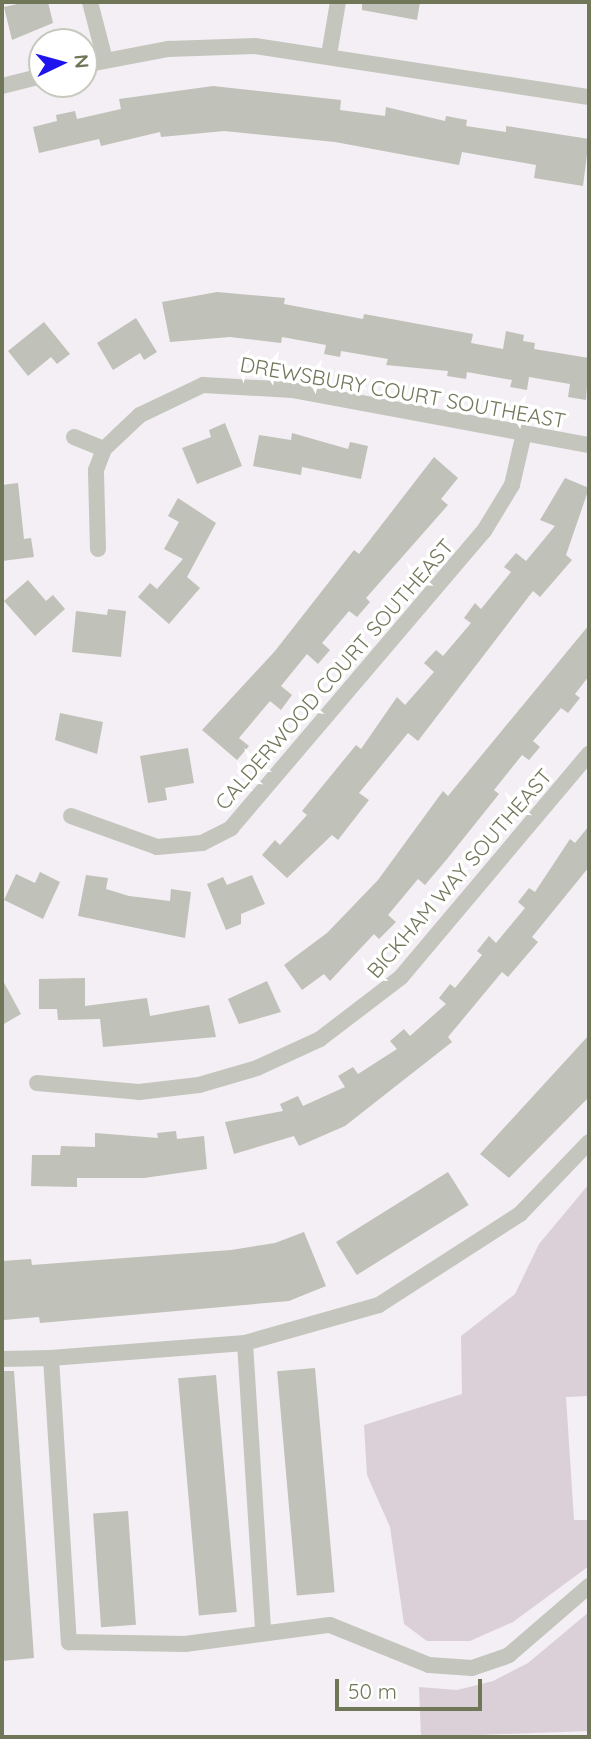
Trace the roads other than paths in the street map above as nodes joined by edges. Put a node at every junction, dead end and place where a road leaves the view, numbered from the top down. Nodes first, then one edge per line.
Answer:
1 (90, 2) edge
2 (338, 2) edge
3 (328, 55) junction
4 (105, 60) junction
5 (98, 62) edge
6 (28, 80) edge
7 (2, 86) edge
8 (589, 97) edge
9 (523, 433) junction
10 (74, 437) dead end
11 (589, 445) edge
12 (104, 449) junction
13 (98, 549) dead end
14 (589, 754) edge
15 (71, 816) dead end
16 (37, 1083) dead end
17 (589, 1142) edge
18 (245, 1343) junction
19 (51, 1358) junction
20 (2, 1359) edge
21 (589, 1586) edge
22 (263, 1631) junction

1 - 4 street
2 - 3 street
3 - 4 street
3 - 8 street
4 - 5 street
6 - 7 street
9 - 11 street, DREWSBURY COURT SOUTHEAST
9 - 12 street, DREWSBURY COURT SOUTHEAST
9 - 15 street, CALDERWOOD COURT SOUTHEAST
10 - 12 street
12 - 13 street
14 - 16 street, BICKHAM WAY SOUTHEAST
17 - 18 street
18 - 19 street
18 - 22 street
19 - 20 street
19 - 22 street
21 - 22 street

